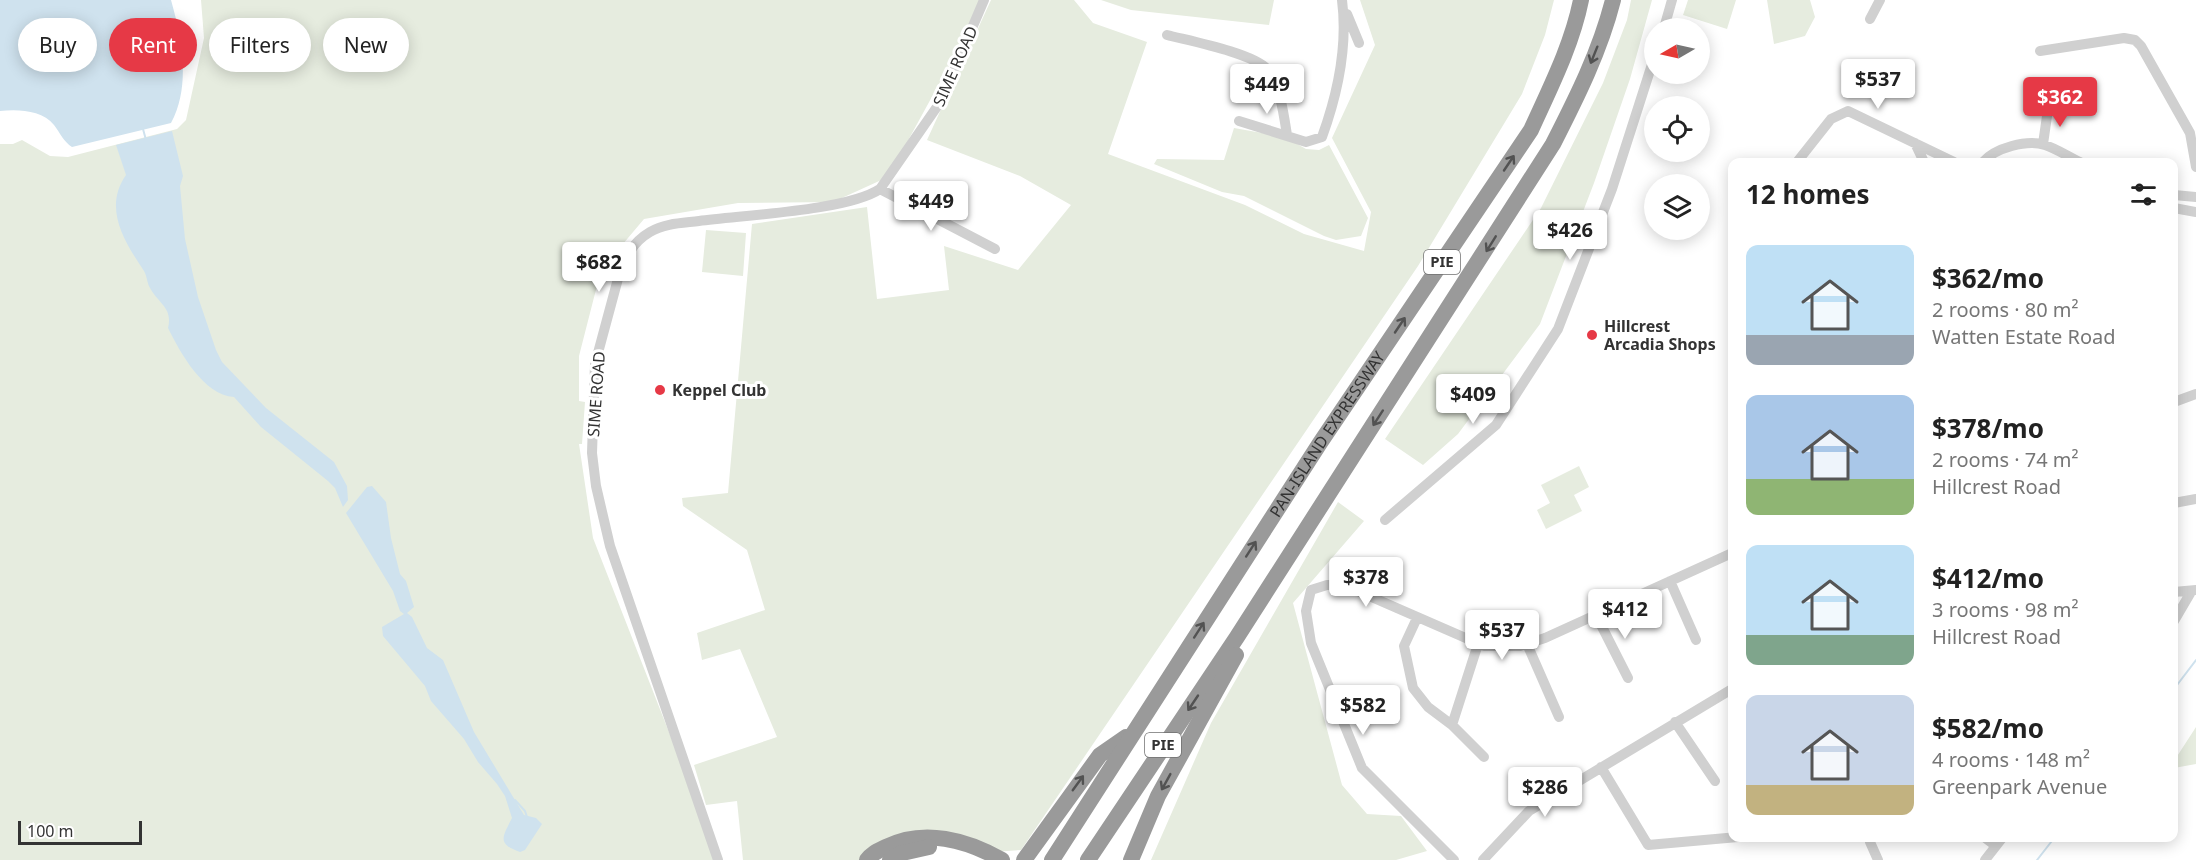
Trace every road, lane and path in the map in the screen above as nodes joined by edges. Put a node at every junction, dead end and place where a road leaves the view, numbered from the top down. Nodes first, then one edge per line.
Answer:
1 (984, 0) edge
2 (1342, 0) edge
3 (1581, 0) edge
4 (1613, 0) edge
5 (1672, 0) edge
6 (1880, 0) edge
7 (1667, 18) edge
8 (1870, 19) dead end
9 (1167, 35) dead end
10 (1359, 43) dead end
11 (2040, 51) dead end
12 (1646, 84) edge
13 (2048, 109) dead end
14 (1239, 121) dead end
15 (1287, 135) junction
16 (1915, 143) junction
17 (2043, 144) junction
18 (1800, 158) edge
19 (1922, 158) edge
20 (1946, 158) edge
21 (1986, 158) edge
22 (2072, 158) edge
23 (2196, 167) edge
24 (880, 189) junction
25 (2178, 195) edge
26 (2196, 197) edge
27 (2178, 209) edge
28 (2196, 212) edge
29 (995, 249) dead end
30 (2196, 394) edge
31 (2178, 401) edge
32 (2196, 499) edge
33 (2178, 502) edge
34 (1385, 520) dead end
35 (1728, 555) edge
36 (1670, 581) junction
37 (2194, 591) edge
38 (2178, 592) edge
39 (1596, 615) junction
40 (2178, 615) edge
41 (1417, 618) junction
42 (1238, 637) junction
43 (1696, 640) dead end
44 (1478, 644) junction
45 (1527, 645) junction
46 (1628, 678) dead end
47 (1728, 691) edge
48 (1559, 717) dead end
49 (1675, 722) junction
50 (1452, 725) junction
51 (1133, 732) junction
52 (1484, 757) dead end
53 (1601, 767) junction
54 (1715, 781) dead end
55 (1728, 838) edge
56 (1869, 842) dead end
57 (1991, 842) edge
58 (1999, 842) edge
59 (1996, 846) junction
60 (1090, 857) edge
61 (718, 860) edge
62 (867, 860) edge
63 (890, 860) edge
64 (987, 860) edge
65 (1002, 860) edge
66 (1024, 860) edge
67 (1052, 860) edge
68 (1131, 860) edge
69 (1454, 860) edge
70 (1483, 860) edge
71 (1878, 860) edge
72 (1985, 860) edge

1 - 24 street, SIME ROAD
2 - 10 street
2 - 15 street
51 -> 3 highway, PAN-ISLAND EXPRESSWAY / PIE
4 -> 42 highway, PAN-ISLAND EXPRESSWAY / PIE
5 - 7 street
6 - 8 street
9 - 15 street
11 - 23 street
12 - 34 street
13 - 17 street
14 - 15 street
16 - 18 street
16 - 19 street
16 - 20 street
17 - 21 street
17 - 22 street
24 - 29 street
24 - 61 street, SIME ROAD
25 - 26 street
27 - 28 street
30 - 31 street
32 - 33 street
35 - 36 street
36 - 39 street
36 - 43 street
37 - 38 street
37 - 40 street
39 - 45 street
39 - 46 street
41 - 44 street
41 - 50 street
41 - 69 street
42 -> 60 highway, PAN-ISLAND EXPRESSWAY / PIE
42 -> 68 highway
44 - 45 street
44 - 50 street
45 - 48 street
47 - 49 street
49 - 53 street
49 - 54 street
50 - 52 street
66 -> 51 highway
51 - 67 highway, PAN-ISLAND EXPRESSWAY / PIE
53 - 55 street
53 - 70 street
56 - 71 street
57 - 59 street
58 - 59 street
59 - 72 street
62 - 65 highway
63 - 64 highway

